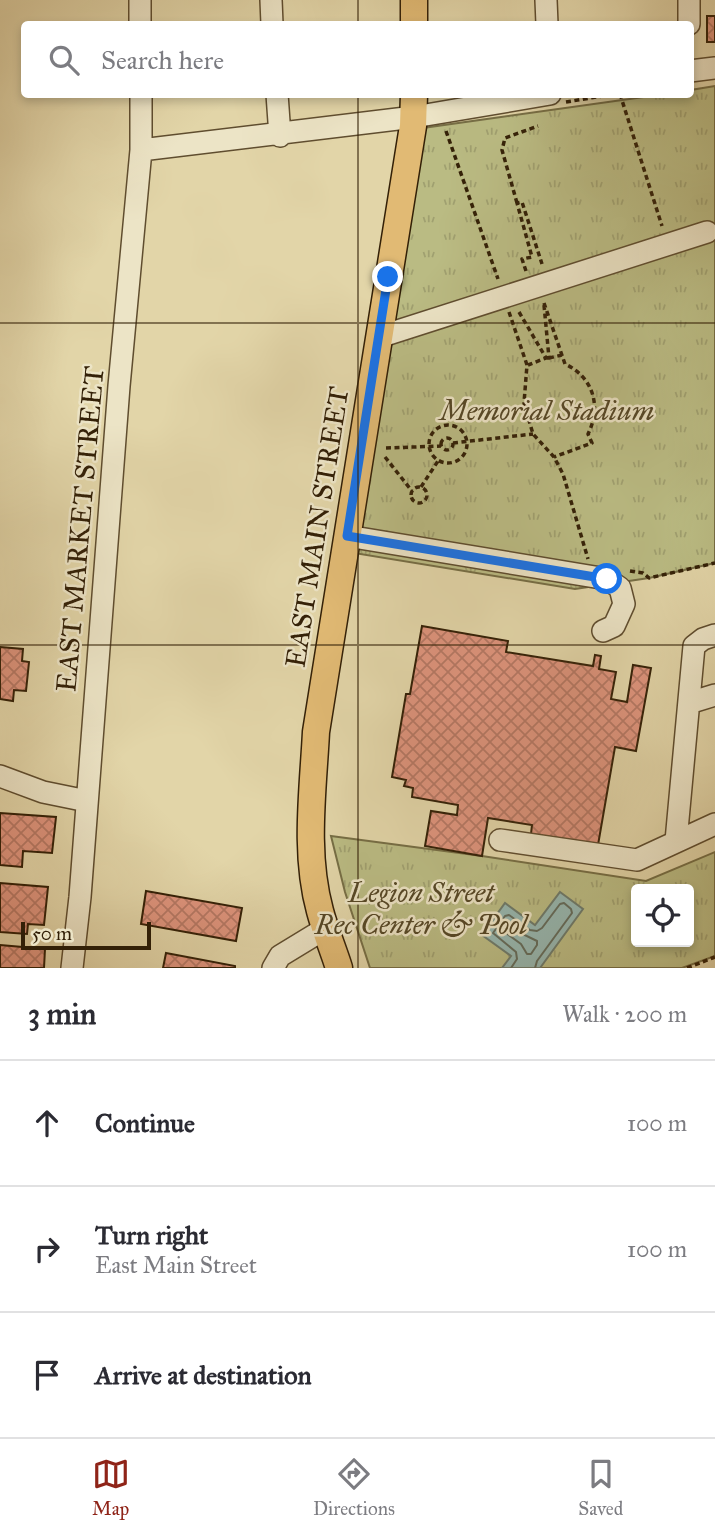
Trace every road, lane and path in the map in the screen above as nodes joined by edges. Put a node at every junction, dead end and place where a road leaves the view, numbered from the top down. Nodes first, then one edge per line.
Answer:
1 (140, 0) edge
2 (271, 0) edge
3 (414, 0) edge
4 (546, 0) edge
5 (689, 0) edge
6 (140, 21) edge
7 (272, 21) edge
8 (414, 21) edge
9 (547, 21) edge
10 (689, 21) edge
11 (715, 68) edge
12 (694, 71) edge
13 (141, 98) edge
14 (277, 98) edge
15 (537, 98) edge
16 (619, 98) edge
17 (414, 106) edge
18 (443, 122) dead end
19 (538, 126) dead end
20 (279, 135) junction
21 (141, 150) junction
22 (517, 203) junction
23 (669, 226) dead end
24 (707, 232) dead end
25 (522, 259) dead end
26 (553, 261) dead end
27 (510, 305) junction
28 (379, 337) junction
29 (562, 355) junction
30 (548, 358) junction
31 (527, 365) junction
32 (443, 426) junction
33 (533, 434) junction
34 (446, 438) junction
35 (466, 441) junction
36 (453, 443) junction
37 (429, 446) junction
38 (440, 446) junction
39 (386, 449) dead end
40 (448, 451) junction
41 (385, 457) dead end
42 (554, 457) junction
43 (438, 461) junction
44 (449, 463) junction
45 (421, 487) junction
46 (412, 491) junction
47 (347, 536) junction
48 (587, 576) junction
49 (603, 631) dead end
50 (715, 635) edge
51 (715, 695) edge
52 (689, 703) junction
53 (0, 776) edge
54 (87, 801) junction
55 (715, 824) edge
56 (500, 841) dead end
57 (676, 841) junction
58 (326, 928) junction
59 (715, 957) edge
60 (339, 967) edge
61 (72, 968) edge
62 (273, 968) edge
63 (687, 968) edge

1 - 6 street
2 - 7 street
3 - 8 main road
4 - 9 street
5 - 10 street
11 - 12 street
13 - 21 street, EAST MARKET STREET
14 - 20 street
15 - 17 street
16 - 23 path
17 - 20 street
17 - 28 main road, EAST MAIN STREET
18 - 27 path
19 - 22 path
20 - 21 street
21 - 54 street, EAST MARKET STREET
22 - 25 path
22 - 26 path
24 - 27 street
27 - 28 street
27 - 30 path
27 - 31 path
28 - 47 main road, EAST MAIN STREET
29 - 30 path
29 - 30 path
29 - 42 path
30 - 31 path
31 - 33 path
32 - 34 path
32 - 35 path
32 - 37 path
33 - 35 path
33 - 42 path
34 - 36 path
34 - 38 path
35 - 36 path
35 - 44 path
36 - 40 path
37 - 38 path
37 - 39 path
37 - 43 path
38 - 40 path
40 - 44 path
41 - 46 path
42 - 48 path
43 - 44 path
43 - 45 path
45 - 46 path
45 - 46 path
47 - 48 street
47 - 58 main road, EAST MAIN STREET
48 - 49 street
50 - 52 street
51 - 52 street
52 - 57 street
53 - 54 street
54 - 61 street, EAST MARKET STREET
55 - 57 street
56 - 57 street
58 - 60 main road, EAST MAIN STREET
58 - 62 street
59 - 63 path

